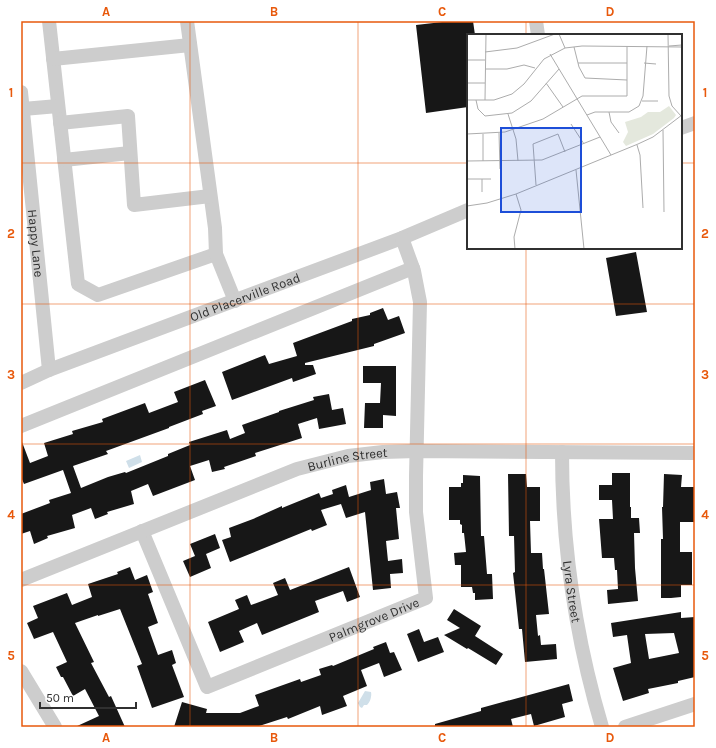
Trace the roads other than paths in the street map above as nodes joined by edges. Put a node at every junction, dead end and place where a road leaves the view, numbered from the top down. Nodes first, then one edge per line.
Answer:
1 (49, 21) edge
2 (187, 21) edge
3 (536, 21) edge
4 (538, 34) edge
5 (190, 45) junction
6 (53, 59) junction
7 (21, 92) edge
8 (58, 106) junction
9 (23, 109) junction
10 (60, 123) junction
11 (695, 123) edge
12 (682, 128) edge
13 (130, 153) junction
14 (64, 160) junction
15 (210, 196) junction
16 (467, 210) edge
17 (402, 238) junction
18 (216, 254) junction
19 (413, 268) junction
20 (235, 301) junction
21 (49, 370) junction
22 (21, 383) edge
23 (21, 426) edge
24 (417, 451) junction
25 (562, 452) junction
26 (695, 453) edge
27 (142, 531) junction
28 (21, 580) edge
29 (21, 671) edge
30 (695, 704) edge
31 (55, 727) edge
32 (602, 727) edge
33 (625, 727) edge

1 - 6 street
2 - 5 street
3 - 4 street
5 - 6 street
5 - 15 street
6 - 8 street
7 - 9 street, Happy Lane
8 - 9 street
8 - 10 street
9 - 21 street, Happy Lane
10 - 13 street
10 - 14 street
11 - 12 street
13 - 14 street
13 - 15 street
14 - 18 street
15 - 18 street
16 - 17 street, Old Placerville Road
17 - 19 street, Palmgrove Drive
17 - 20 street, Old Placerville Road
18 - 20 street
19 - 23 street
19 - 24 street, Palmgrove Drive
20 - 21 street, Old Placerville Road
21 - 22 street, Old Placerville Road
24 - 25 street, Burline Street
24 - 27 street, Burline Street
24 - 27 street, Palmgrove Drive
25 - 26 street, Burline Street
25 - 32 street, Lyra Street
27 - 28 street, Burline Street
29 - 31 street
30 - 33 street

